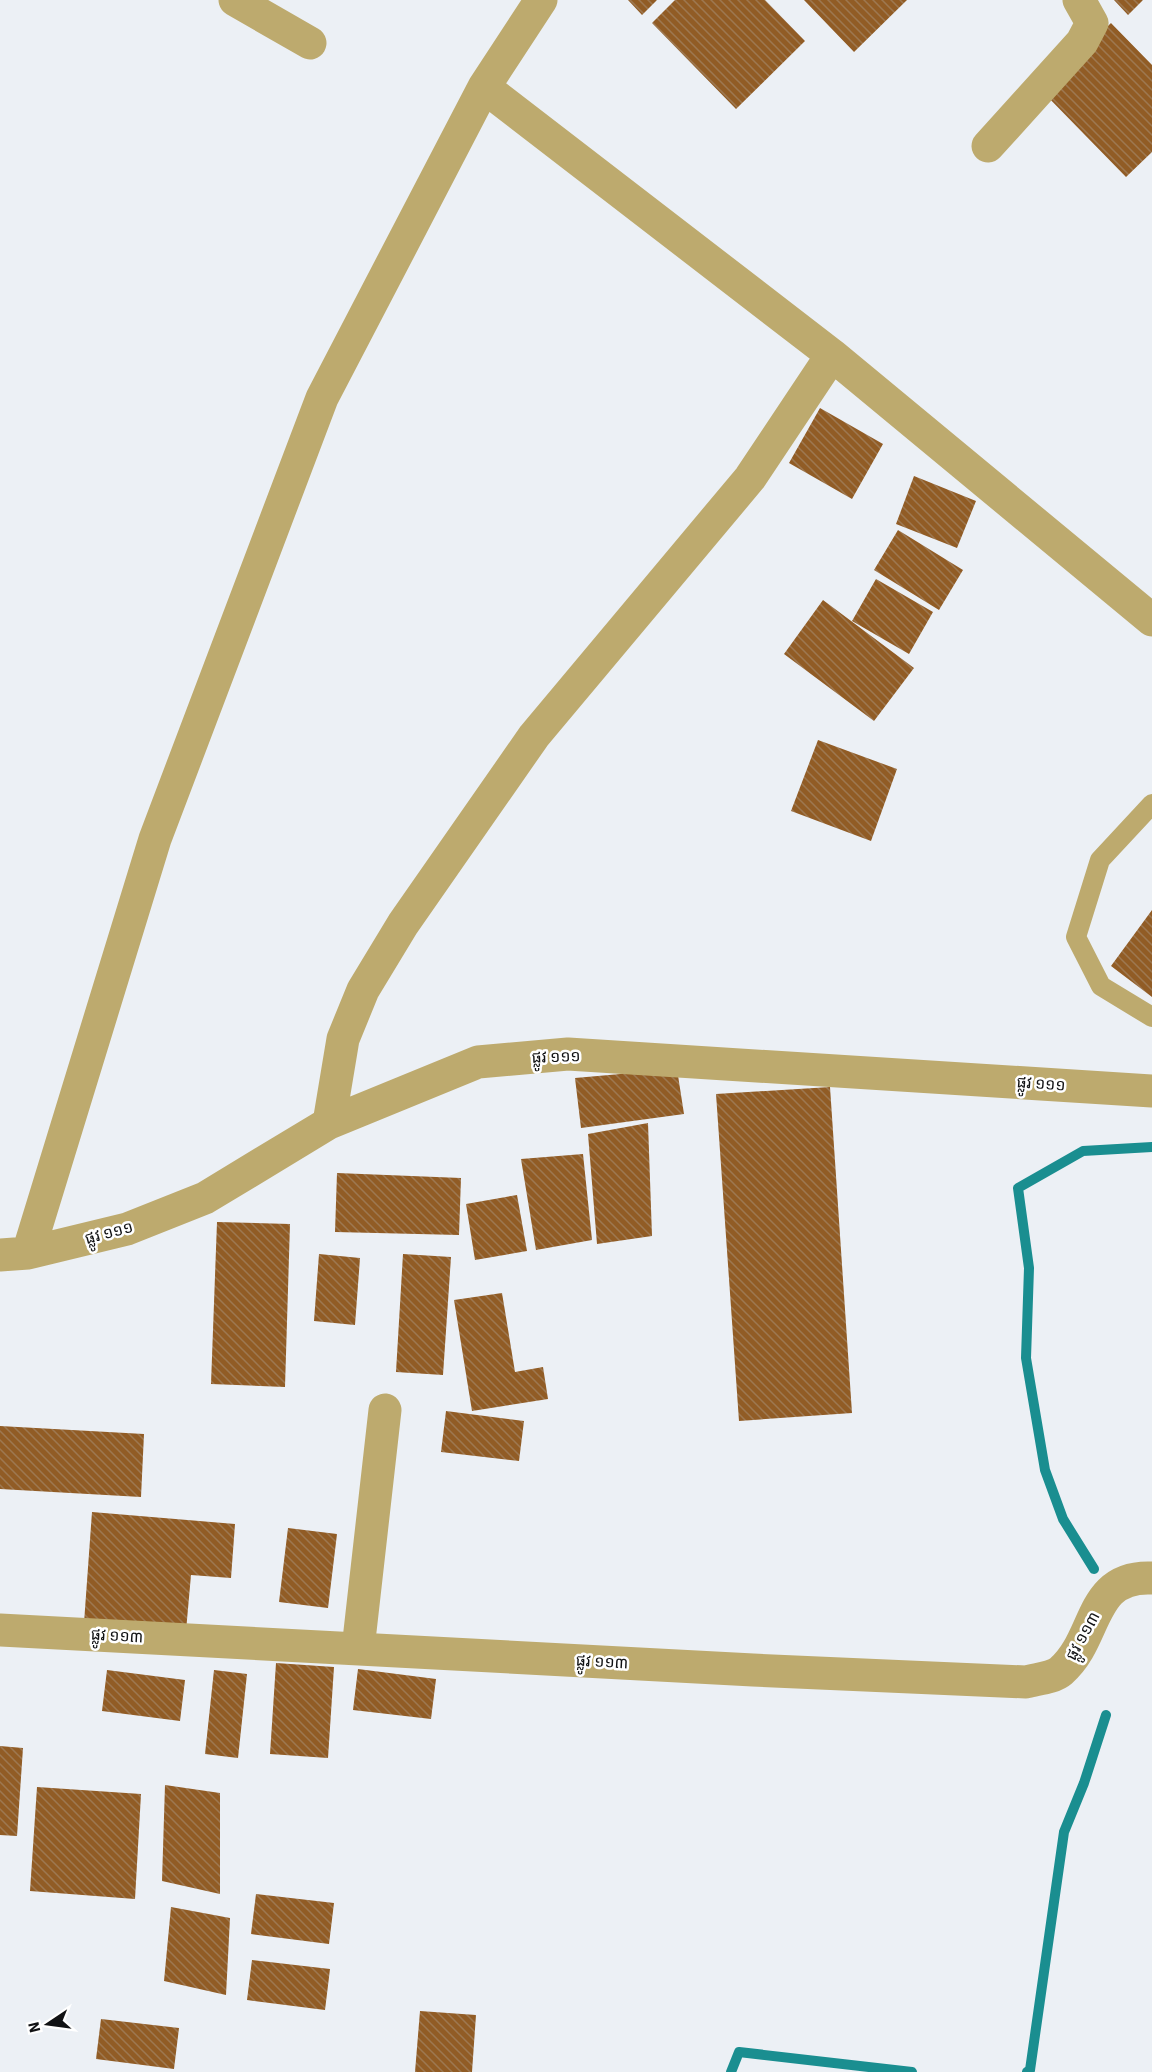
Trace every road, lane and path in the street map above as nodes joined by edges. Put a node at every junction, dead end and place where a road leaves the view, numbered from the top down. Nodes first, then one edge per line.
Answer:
1 (235, 0) edge
2 (541, 0) edge
3 (1078, 0) edge
4 (310, 43) dead end
5 (484, 87) junction
6 (988, 146) dead end
7 (832, 355) junction
8 (1152, 620) edge
9 (1152, 804) edge
10 (1152, 1017) edge
11 (1152, 1091) edge
12 (329, 1123) junction
13 (14, 1254) edge
14 (385, 1410) dead end
15 (1152, 1578) edge
16 (0, 1630) edge
17 (358, 1649) junction

1 - 4 street
2 - 5 street
3 - 6 street
5 - 7 street
5 - 13 street
7 - 8 street
7 - 12 street
9 - 10 lane
11 - 12 street, ផ្លូវ ១១១
12 - 13 street, ផ្លូវ ១១១
14 - 17 street
15 - 17 street, ផ្លូវ ១១៣
16 - 17 street, ផ្លូវ ១១៣

